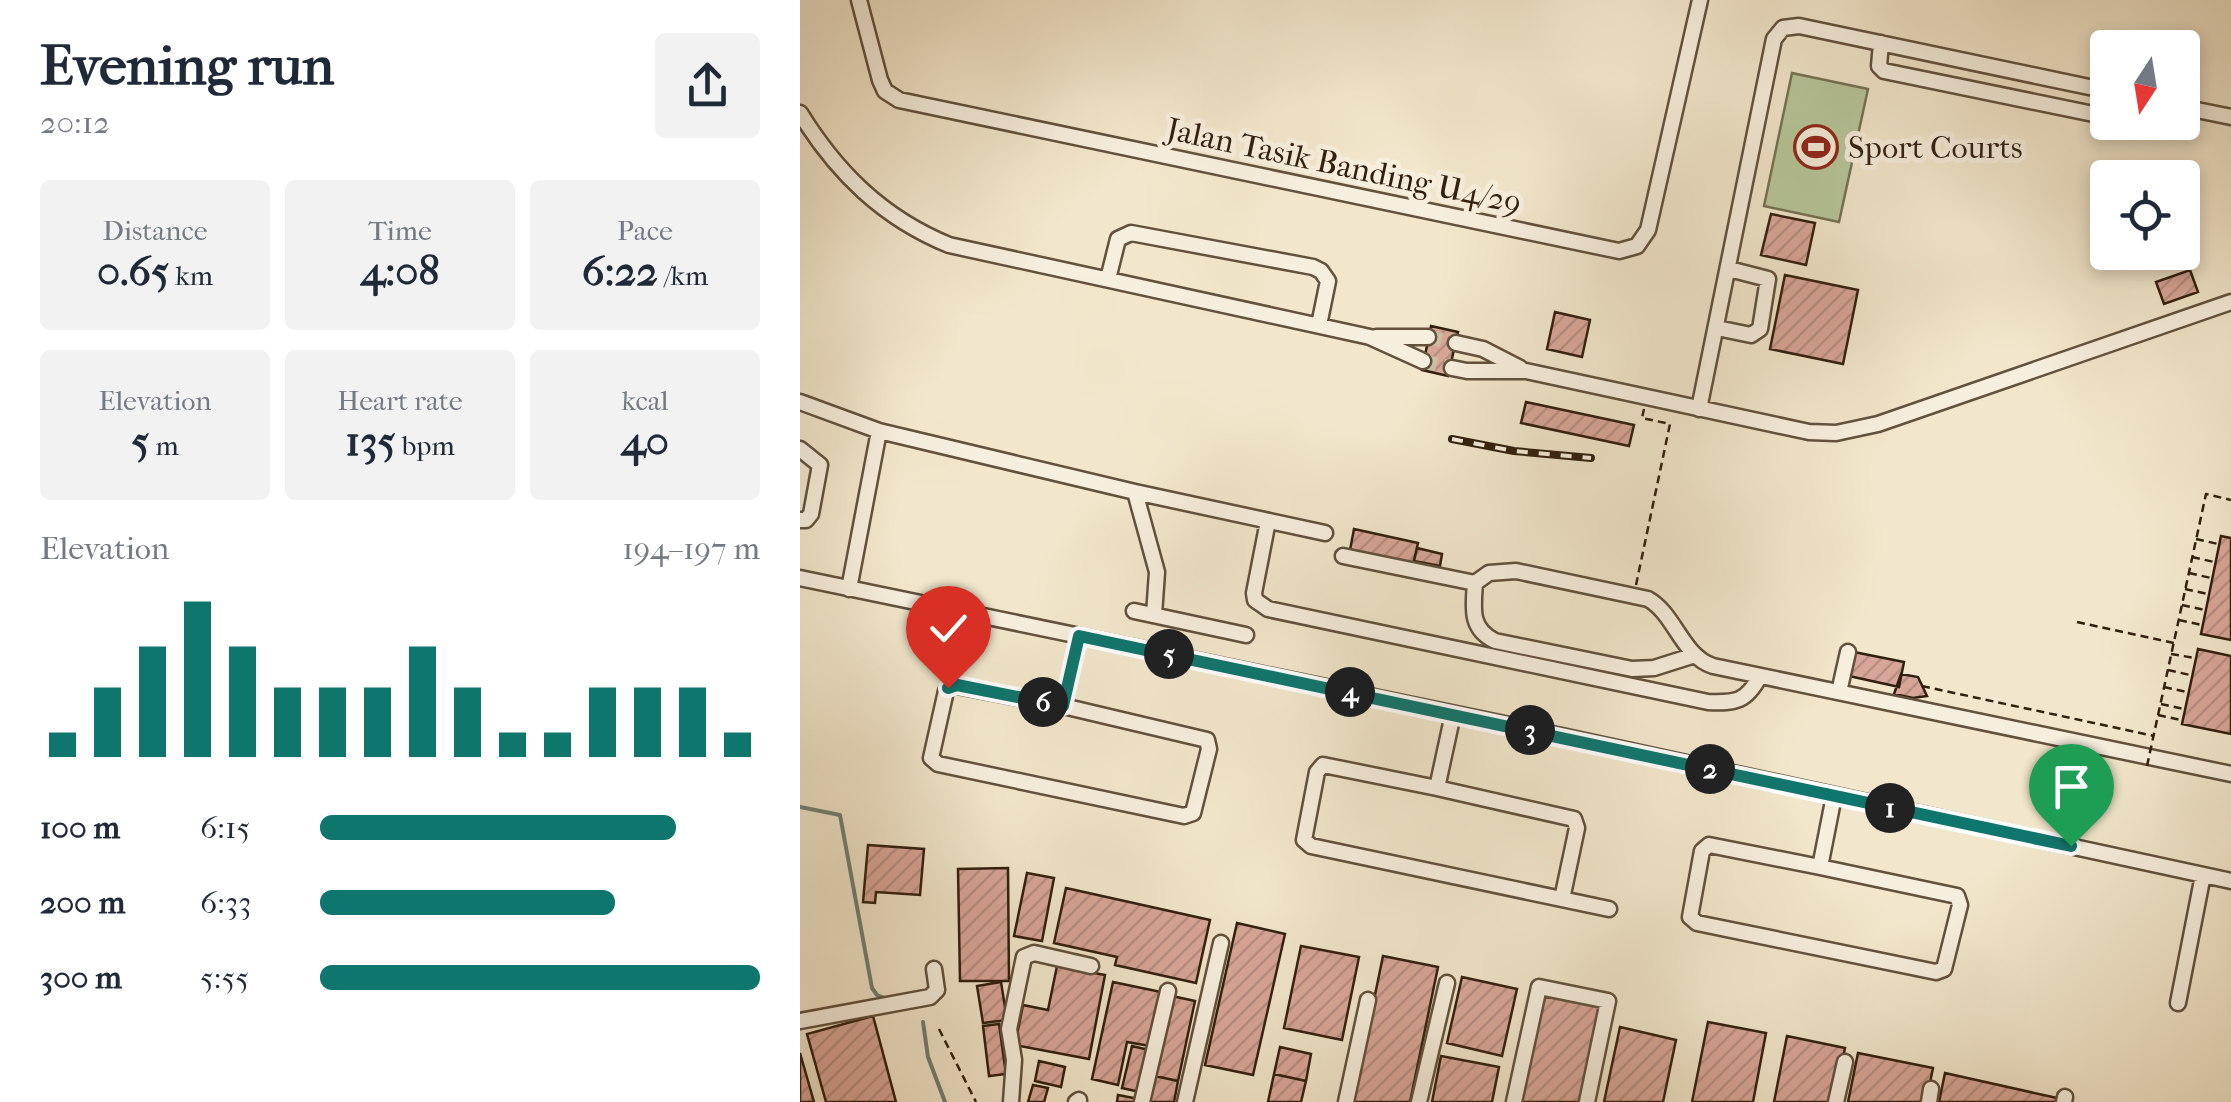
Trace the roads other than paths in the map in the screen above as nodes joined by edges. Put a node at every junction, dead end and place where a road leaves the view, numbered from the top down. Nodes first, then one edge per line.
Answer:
1 (859, 0) edge
2 (1700, 0) edge
3 (1881, 44) junction
4 (2090, 87) edge
5 (2200, 111) edge
6 (800, 113) edge
7 (2090, 113) edge
8 (2231, 117) edge
9 (1729, 269) junction
10 (1108, 279) junction
11 (2231, 302) edge
12 (1320, 325) junction
13 (1717, 328) junction
14 (1370, 337) junction
15 (1428, 337) tunnel mouth
16 (1456, 343) tunnel mouth
17 (1423, 362) tunnel mouth
18 (1452, 368) tunnel mouth
19 (1526, 372) junction
20 (800, 402) edge
21 (1699, 409) junction
22 (879, 431) junction
23 (800, 449) edge
24 (1135, 492) junction
25 (800, 520) edge
26 (1268, 521) junction
27 (1325, 534) dead end
28 (1343, 556) dead end
29 (800, 578) edge
30 (1475, 584) junction
31 (849, 589) junction
32 (1134, 611) dead end
33 (1154, 616) junction
34 (1246, 635) dead end
35 (1079, 636) junction
36 (1848, 652) dead end
37 (1694, 655) junction
38 (1760, 676) junction
39 (1839, 692) junction
40 (1063, 706) junction
41 (1453, 714) junction
42 (2231, 774) edge
43 (1437, 788) junction
44 (1834, 796) junction
45 (1820, 866) junction
46 (2203, 875) junction
47 (2231, 881) edge
48 (1562, 899) junction
49 (1609, 909) dead end
50 (1221, 943) dead end
51 (1090, 966) dead end
52 (934, 968) dead end
53 (1446, 983) dead end
54 (1168, 992) dead end
55 (1368, 1000) dead end
56 (2178, 1003) dead end
57 (800, 1021) edge
58 (1845, 1062) dead end
59 (1011, 1102) edge
60 (1142, 1102) edge
61 (1186, 1102) edge
62 (1346, 1102) edge
63 (1420, 1102) edge
64 (1514, 1102) edge
65 (1587, 1102) edge
66 (1836, 1102) edge

1 - 2 street, Jalan Tasik Banding U4/29
3 - 4 street
3 - 7 street
3 - 9 street
5 - 8 street
6 - 10 street
9 - 13 street
9 - 13 street
10 - 12 street
10 - 12 street
11 - 21 street
12 - 14 street
13 - 21 street
14 - 15 street
14 - 17 street
16 - 19 street
18 - 19 street
19 - 21 street
20 - 22 street
22 - 24 street
22 - 31 street
23 - 25 street
24 - 26 street
24 - 33 street
26 - 27 street
26 - 38 street
28 - 30 street
29 - 31 street
30 - 37 street
30 - 37 street
31 - 35 street
32 - 33 street
33 - 34 street
35 - 40 street
35 - 41 street
36 - 39 street
37 - 38 street
38 - 39 street
39 - 42 street
40 - 40 street
41 - 43 street
41 - 44 street
43 - 48 street
43 - 48 street
44 - 45 street
44 - 46 street
45 - 45 street
46 - 47 street
46 - 56 street
48 - 49 street
50 - 61 street
51 - 59 street
52 - 57 street
53 - 63 street
54 - 60 street
55 - 62 street
58 - 66 street
64 - 65 street

